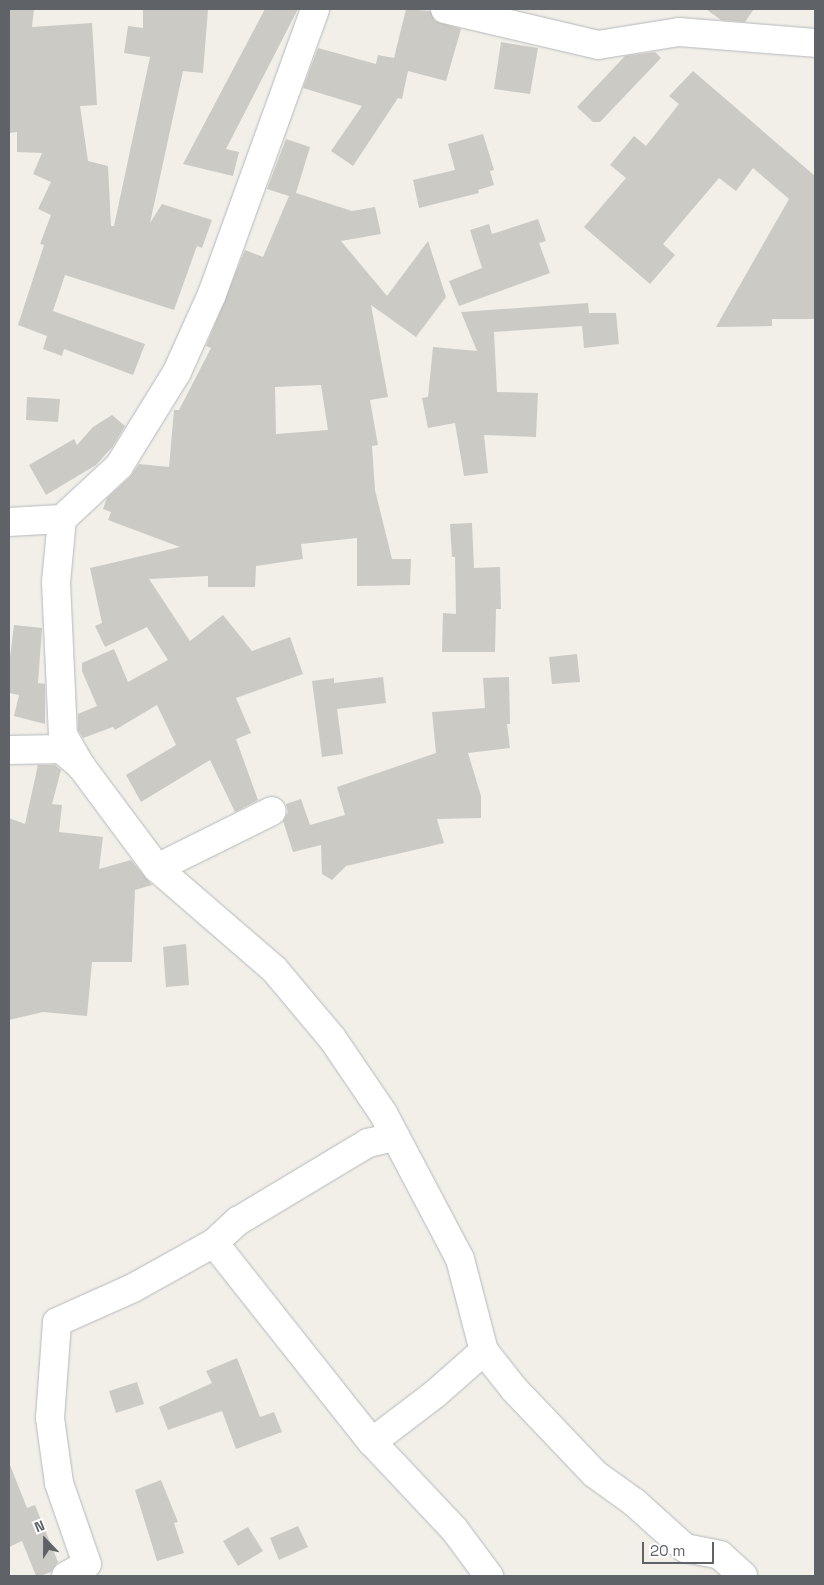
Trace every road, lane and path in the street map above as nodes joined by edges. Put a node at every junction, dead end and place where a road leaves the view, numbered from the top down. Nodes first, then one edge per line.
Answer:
1 (315, 9) edge
2 (445, 9) edge
3 (815, 43) edge
4 (62, 519) junction
5 (9, 522) edge
6 (9, 750) edge
7 (82, 766) junction
8 (272, 811) dead end
9 (157, 868) junction
10 (395, 1137) junction
11 (214, 1242) junction
12 (484, 1351) junction
13 (372, 1442) junction
14 (66, 1576) edge
15 (489, 1576) edge
16 (743, 1576) edge

1 - 4 street
2 - 3 street
4 - 5 street
4 - 7 street
6 - 7 street
7 - 9 street
8 - 9 street
9 - 10 street
10 - 11 street
10 - 12 street
11 - 13 street
11 - 14 street
12 - 13 street
12 - 16 street
13 - 15 street

